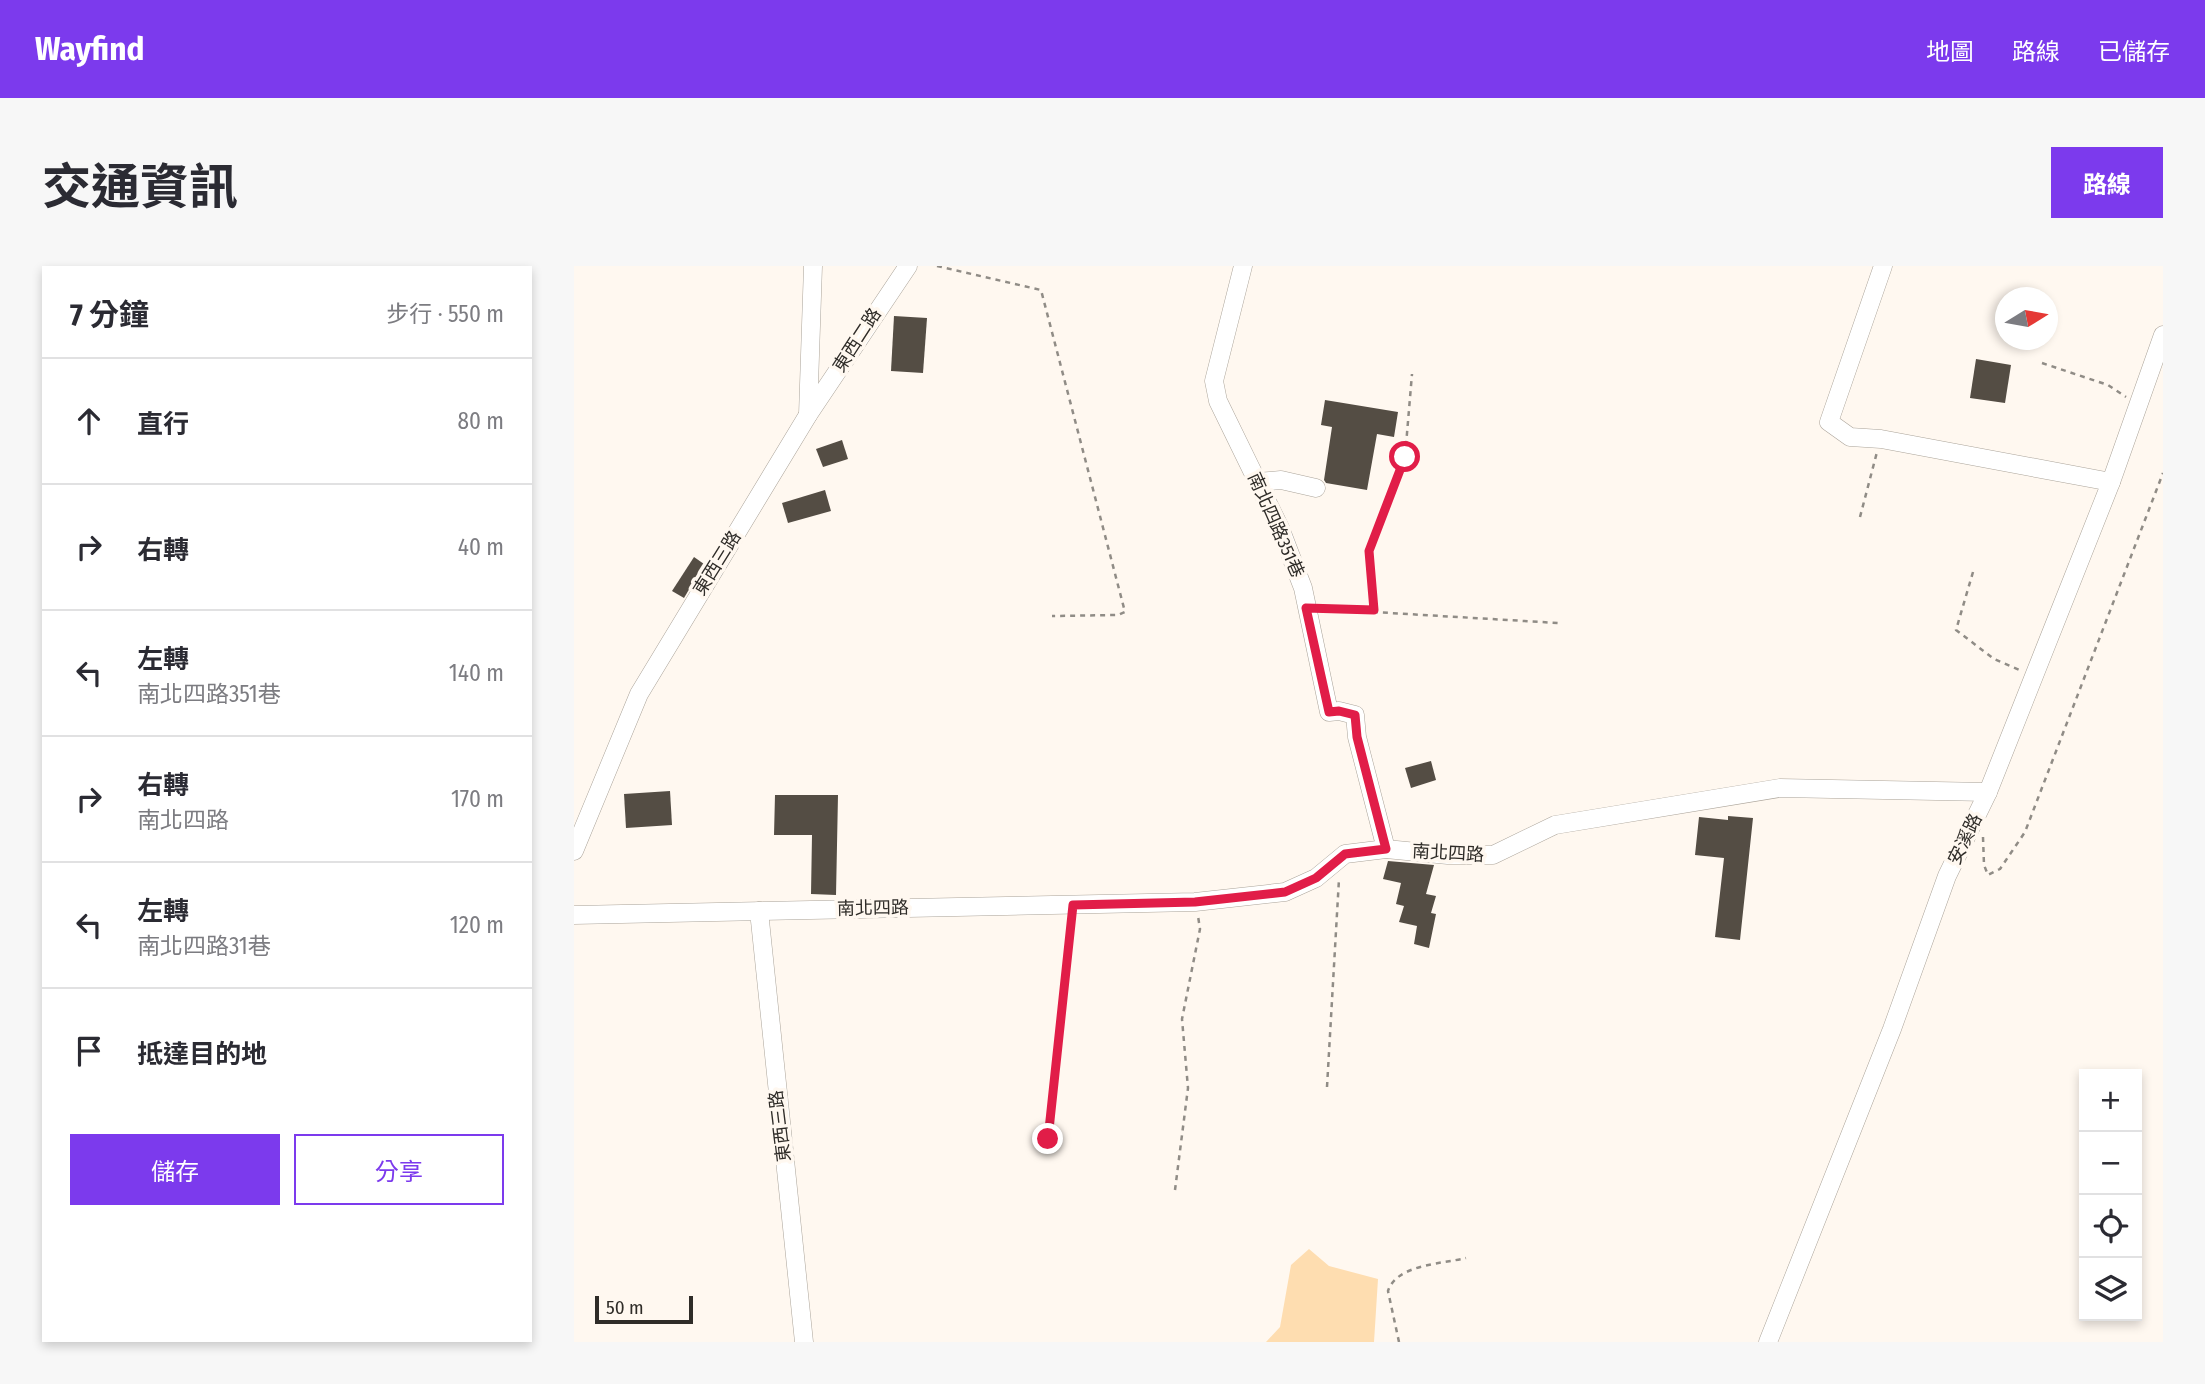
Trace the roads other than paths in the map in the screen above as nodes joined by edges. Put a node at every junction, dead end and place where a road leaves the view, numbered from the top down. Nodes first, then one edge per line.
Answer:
1 (813, 266) edge
2 (908, 266) edge
3 (1243, 266) edge
4 (1882, 266) edge
5 (2163, 335) edge
6 (808, 415) junction
7 (1258, 482) junction
8 (2111, 482) junction
9 (1316, 488) dead end
10 (1988, 792) junction
11 (1386, 849) junction
12 (574, 851) edge
13 (759, 911) junction
14 (574, 915) edge
15 (804, 1342) edge
16 (1768, 1342) edge

1 - 6 street, 東西三路
2 - 6 street, 東西二路
3 - 7 street, 南北四路351巷
4 - 8 street
5 - 8 street, 安溪路
6 - 12 street, 東西三路
7 - 9 street
7 - 11 street, 南北四路351巷
8 - 10 street, 安溪路
10 - 11 street, 南北四路
10 - 16 street, 安溪路
11 - 13 street, 南北四路
13 - 14 street, 南北四路
13 - 15 street, 東西三路

